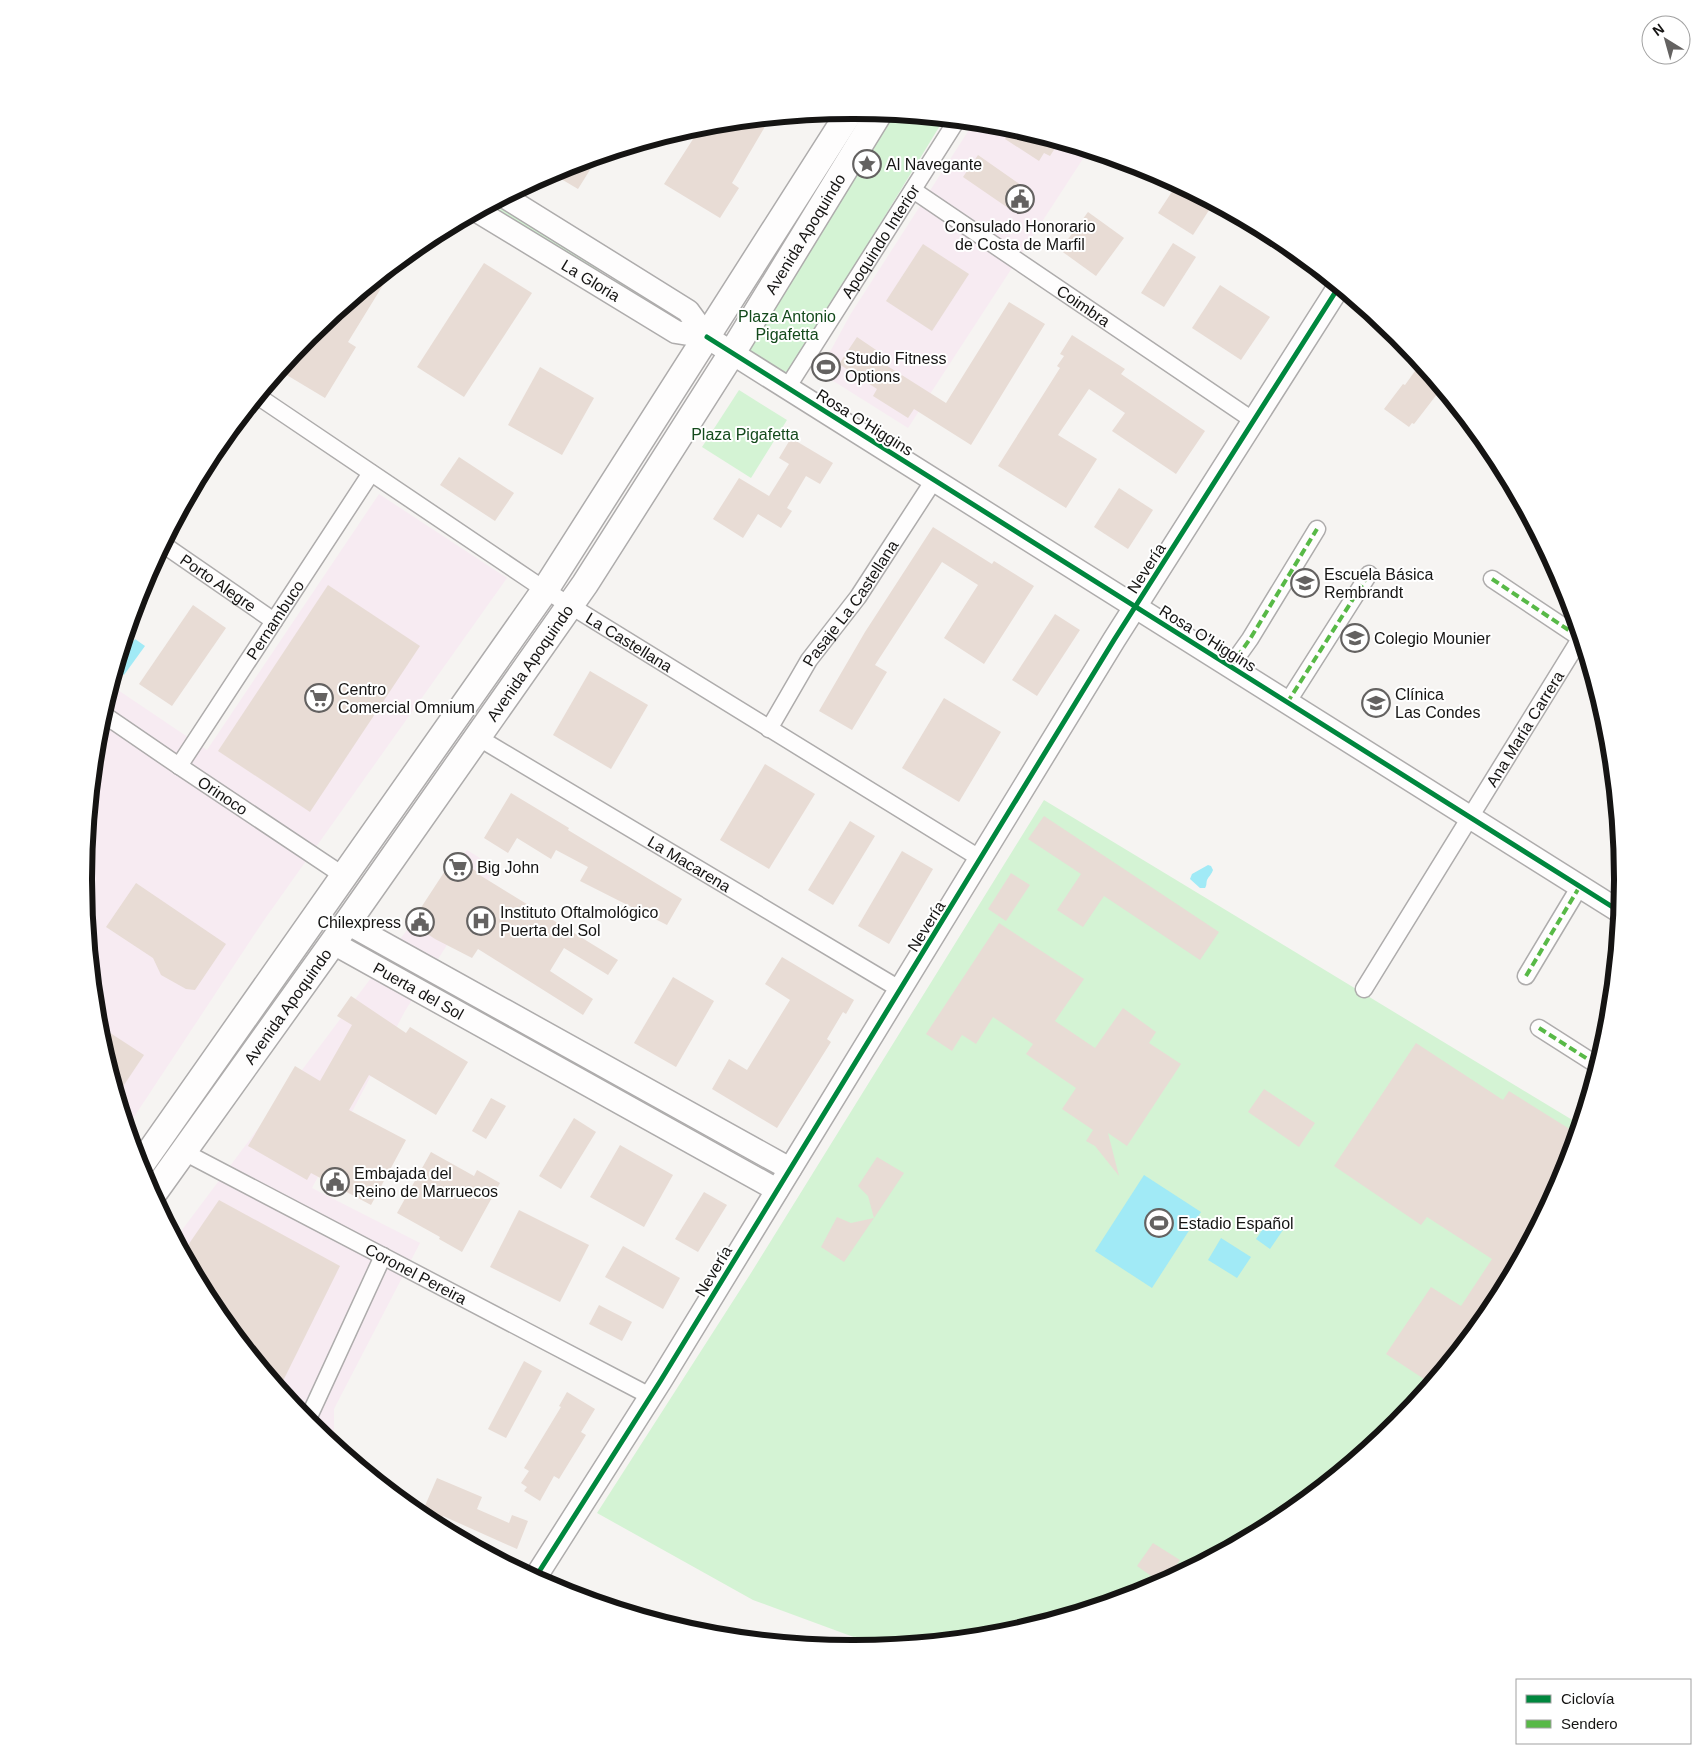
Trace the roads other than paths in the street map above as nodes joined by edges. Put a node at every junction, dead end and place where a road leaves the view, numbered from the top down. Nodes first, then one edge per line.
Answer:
1 (845, 119) edge
2 (875, 120) edge
3 (953, 126) edge
4 (913, 190) junction
5 (511, 201) edge
6 (484, 215) edge
7 (613, 265) junction
8 (600, 284) junction
9 (1335, 292) edge
10 (707, 337) junction
11 (732, 353) junction
12 (787, 388) junction
13 (263, 400) edge
14 (1254, 421) junction
15 (371, 473) junction
16 (934, 480) junction
17 (1317, 529) dead end
18 (168, 549) edge
19 (1369, 574) dead end
20 (1492, 579) dead end
21 (545, 590) junction
22 (570, 606) junction
23 (1135, 607) junction
24 (274, 621) junction
25 (1572, 633) edge
26 (1576, 645) edge
27 (1230, 667) junction
28 (1287, 703) junction
29 (110, 719) edge
30 (769, 728) junction
31 (479, 738) junction
32 (179, 766) junction
33 (1470, 817) junction
34 (981, 859) junction
35 (344, 876) junction
36 (1580, 886) junction
37 (1613, 907) edge
38 (340, 933) junction
39 (1526, 976) dead end
40 (1364, 989) dead end
41 (901, 990) junction
42 (516, 1017) junction
43 (1539, 1028) dead end
44 (504, 1038) junction
45 (1591, 1061) edge
46 (646, 1090) junction
47 (633, 1110) junction
48 (184, 1152) junction
49 (145, 1158) edge
50 (790, 1170) junction
51 (158, 1188) edge
52 (777, 1190) junction
53 (383, 1256) junction
54 (650, 1396) junction
55 (311, 1412) edge
56 (539, 1572) edge

1 - 10 main road, Avenida Apoquindo
2 - 11 main road, Avenida Apoquindo
3 - 4 street, Apoquindo Interior
4 - 12 street, Apoquindo Interior
4 - 14 street, Coimbra
5 - 7 street, La Gloria
6 - 8 street, La Gloria
7 - 8 street
7 - 10 street, La Gloria
8 - 10 street, La Gloria
9 - 14 street, Nevería
10 - 11 street, La Gloria
10 - 21 main road, Avenida Apoquindo
11 - 12 street, Rosa O'Higgins
11 - 22 main road, Avenida Apoquindo
12 - 16 street, Rosa O'Higgins
13 - 15 street, La Castellana
14 - 23 street, Nevería
15 - 21 street, La Castellana
15 - 24 street, Pernambuco
16 - 23 street, Rosa O'Higgins
16 - 30 street, Pasaje La Castellana
17 - 27 street, Rosa O'Higgins
18 - 24 street, Porto Alegre
19 - 28 street
20 - 25 street, Ana María Carrera
21 - 22 street, La Castellana
21 - 35 main road, Avenida Apoquindo
22 - 30 street, La Castellana
22 - 31 main road, Avenida Apoquindo
23 - 27 street, Rosa O'Higgins
23 - 34 street, Nevería
24 - 32 street, Pernambuco
26 - 33 street, Ana María Carrera
27 - 28 street, Rosa O'Higgins
28 - 33 street, Rosa O'Higgins
29 - 32 street, Orinoco
30 - 34 street, La Castellana
31 - 38 main road, Avenida Apoquindo
31 - 41 street, La Macarena
32 - 35 street, Orinoco
33 - 36 street, Rosa O'Higgins
33 - 40 street, Ana María Carrera
34 - 41 street, Nevería
35 - 49 main road, Avenida Apoquindo
36 - 37 street, Rosa O'Higgins
36 - 39 street
38 - 42 street, Puerta del Sol
38 - 44 street, Puerta del Sol
38 - 48 main road, Avenida Apoquindo
41 - 50 street, Nevería
42 - 44 street
42 - 46 street, Puerta del Sol
43 - 45 street
44 - 47 street, Puerta del Sol
46 - 47 street
46 - 50 street, Puerta del Sol
47 - 52 street, Puerta del Sol
48 - 51 main road, Avenida Apoquindo
48 - 53 street, Coronel Pereira
50 - 52 street, Nevería
52 - 54 street, Nevería
53 - 54 street, Coronel Pereira
53 - 55 street
54 - 56 street, Nevería

